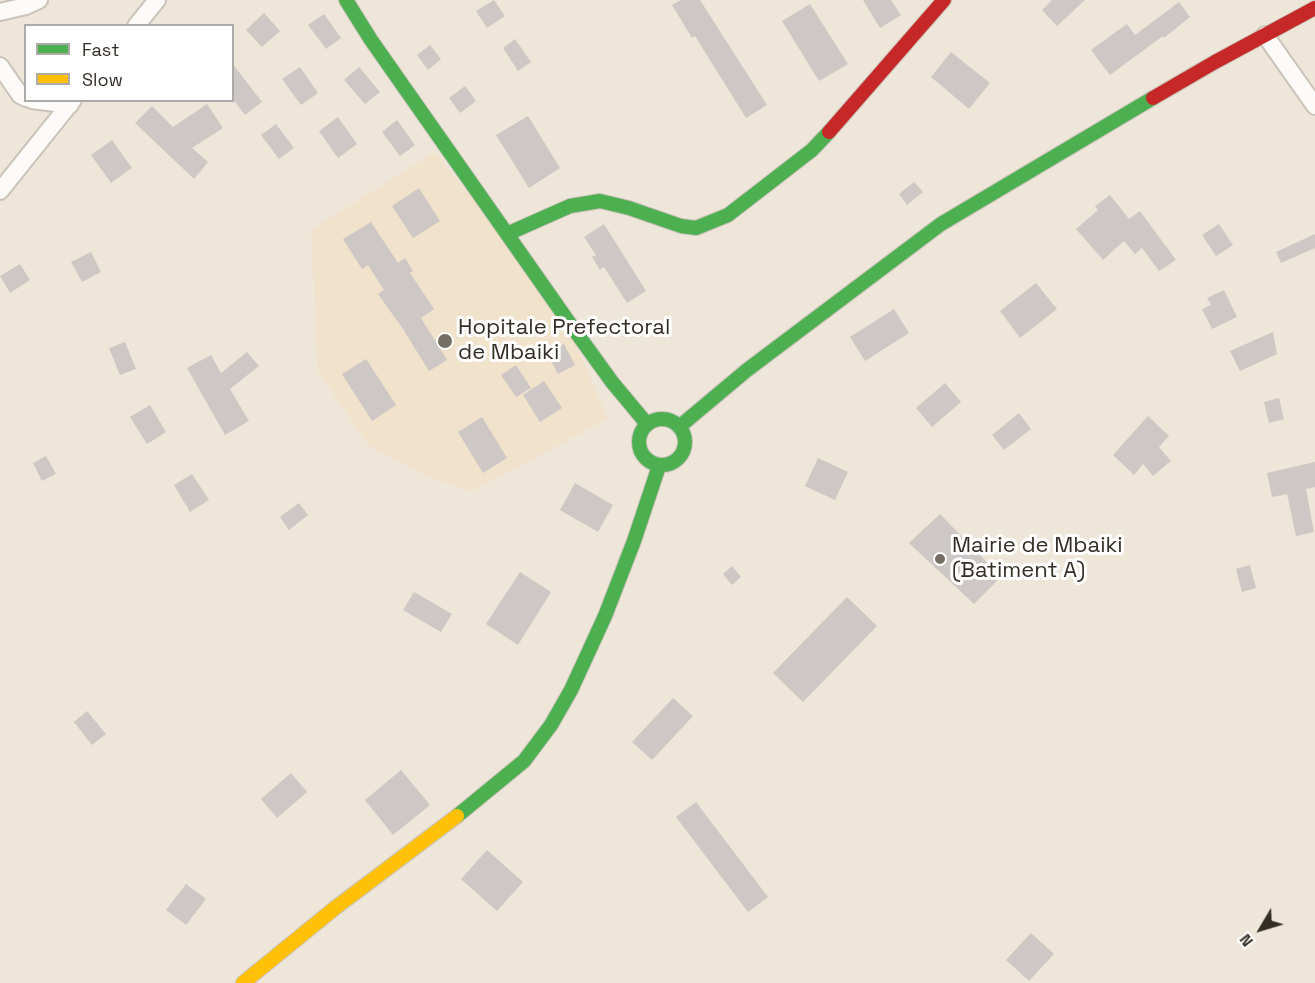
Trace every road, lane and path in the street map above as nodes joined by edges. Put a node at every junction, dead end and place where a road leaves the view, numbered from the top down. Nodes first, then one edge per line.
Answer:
1 (39, 0) edge
2 (157, 0) edge
3 (346, 0) edge
4 (944, 0) edge
5 (1315, 8) edge
6 (0, 12) edge
7 (138, 24) edge
8 (1265, 35) junction
9 (0, 66) edge
10 (24, 97) edge
11 (71, 103) edge
12 (1315, 106) edge
13 (0, 191) edge
14 (507, 234) junction
15 (647, 424) junction
16 (679, 427) junction
17 (659, 466) junction
18 (243, 983) edge

1 - 6 street
2 - 7 street
3 - 14 main road
4 - 14 main road
5 - 8 main road
8 - 12 street
8 - 16 main road
9 - 10 street
11 - 13 street
14 - 15 main road
15 - 16 main road
15 - 17 main road
16 - 17 main road
17 - 18 main road

